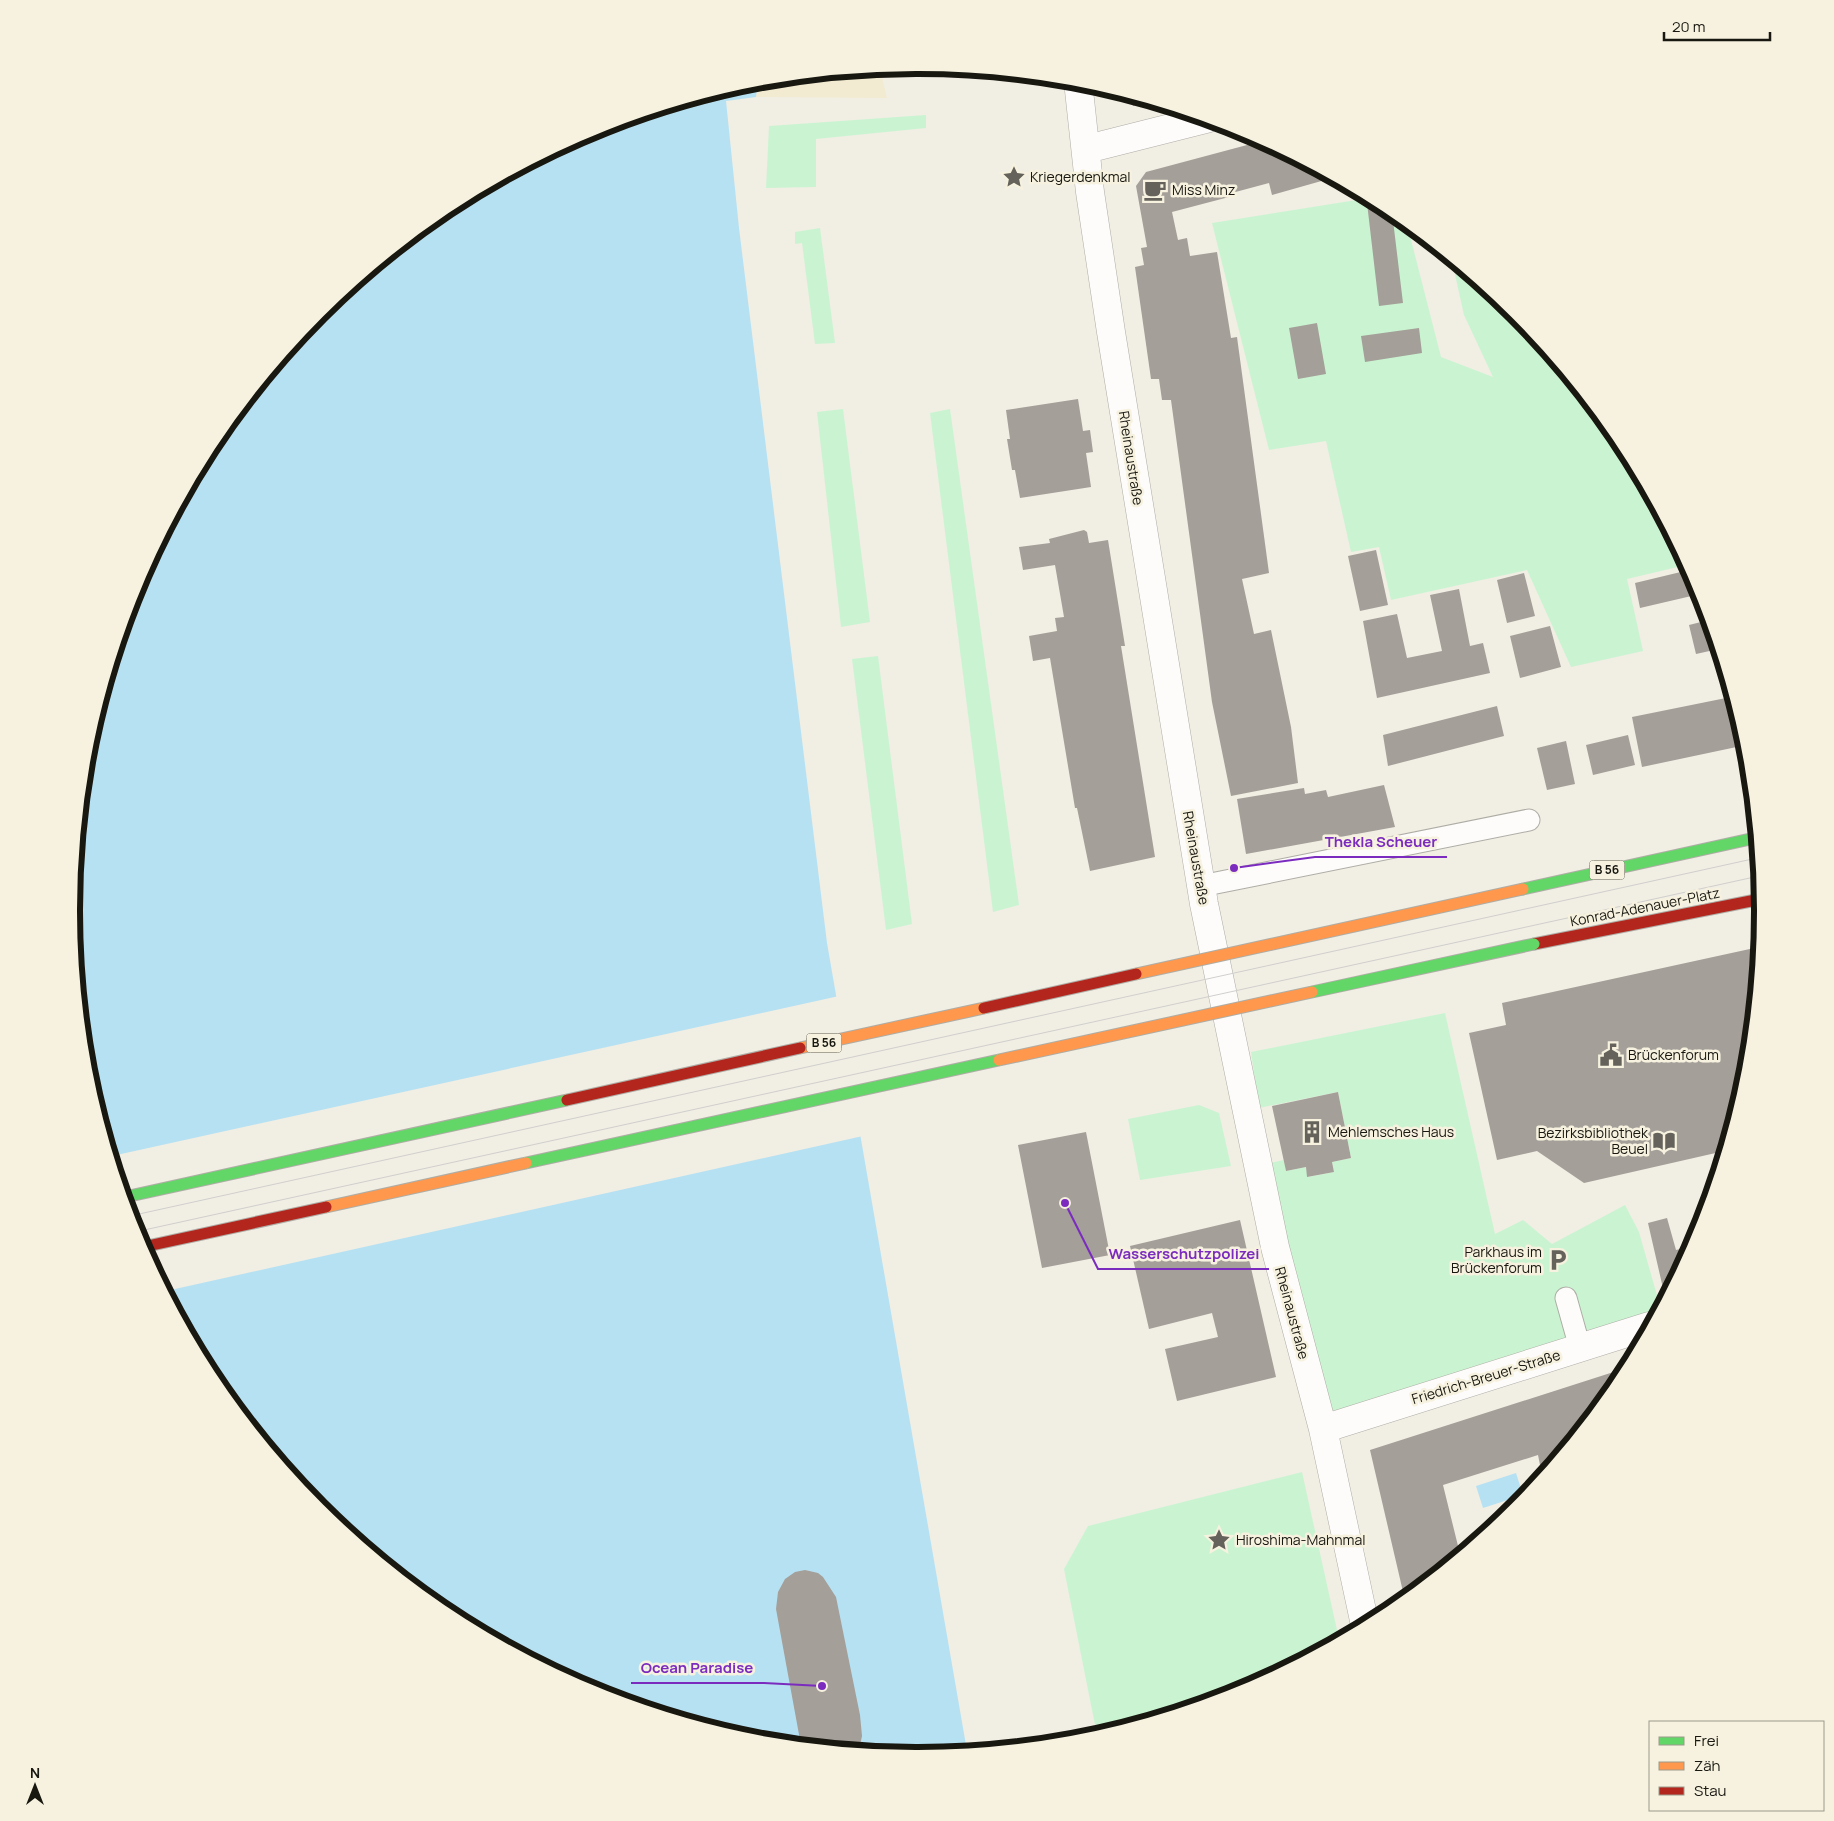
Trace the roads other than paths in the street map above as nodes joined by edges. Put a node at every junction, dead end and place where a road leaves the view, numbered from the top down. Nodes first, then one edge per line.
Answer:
1 (1079, 90) edge
2 (1196, 122) edge
3 (1087, 150) junction
4 (1529, 820) dead end
5 (1750, 839) edge
6 (1201, 886) junction
7 (1754, 900) edge
8 (131, 1196) edge
9 (151, 1245) edge
10 (1566, 1298) dead end
11 (1642, 1328) edge
12 (1580, 1348) junction
13 (1323, 1429) junction
14 (1363, 1617) edge

1 - 3 street, Rheinaustraße
2 - 3 street
3 - 6 street, Rheinaustraße
4 - 6 lane
5 - 8 main road, B 56, bridge
6 - 13 street, Rheinaustraße
7 - 9 main road, Konrad-Adenauer-Platz, bridge
10 - 12 lane
11 - 12 street, Friedrich-Breuer-Straße
12 - 13 street, Friedrich-Breuer-Straße
13 - 14 street, Rheinaustraße

